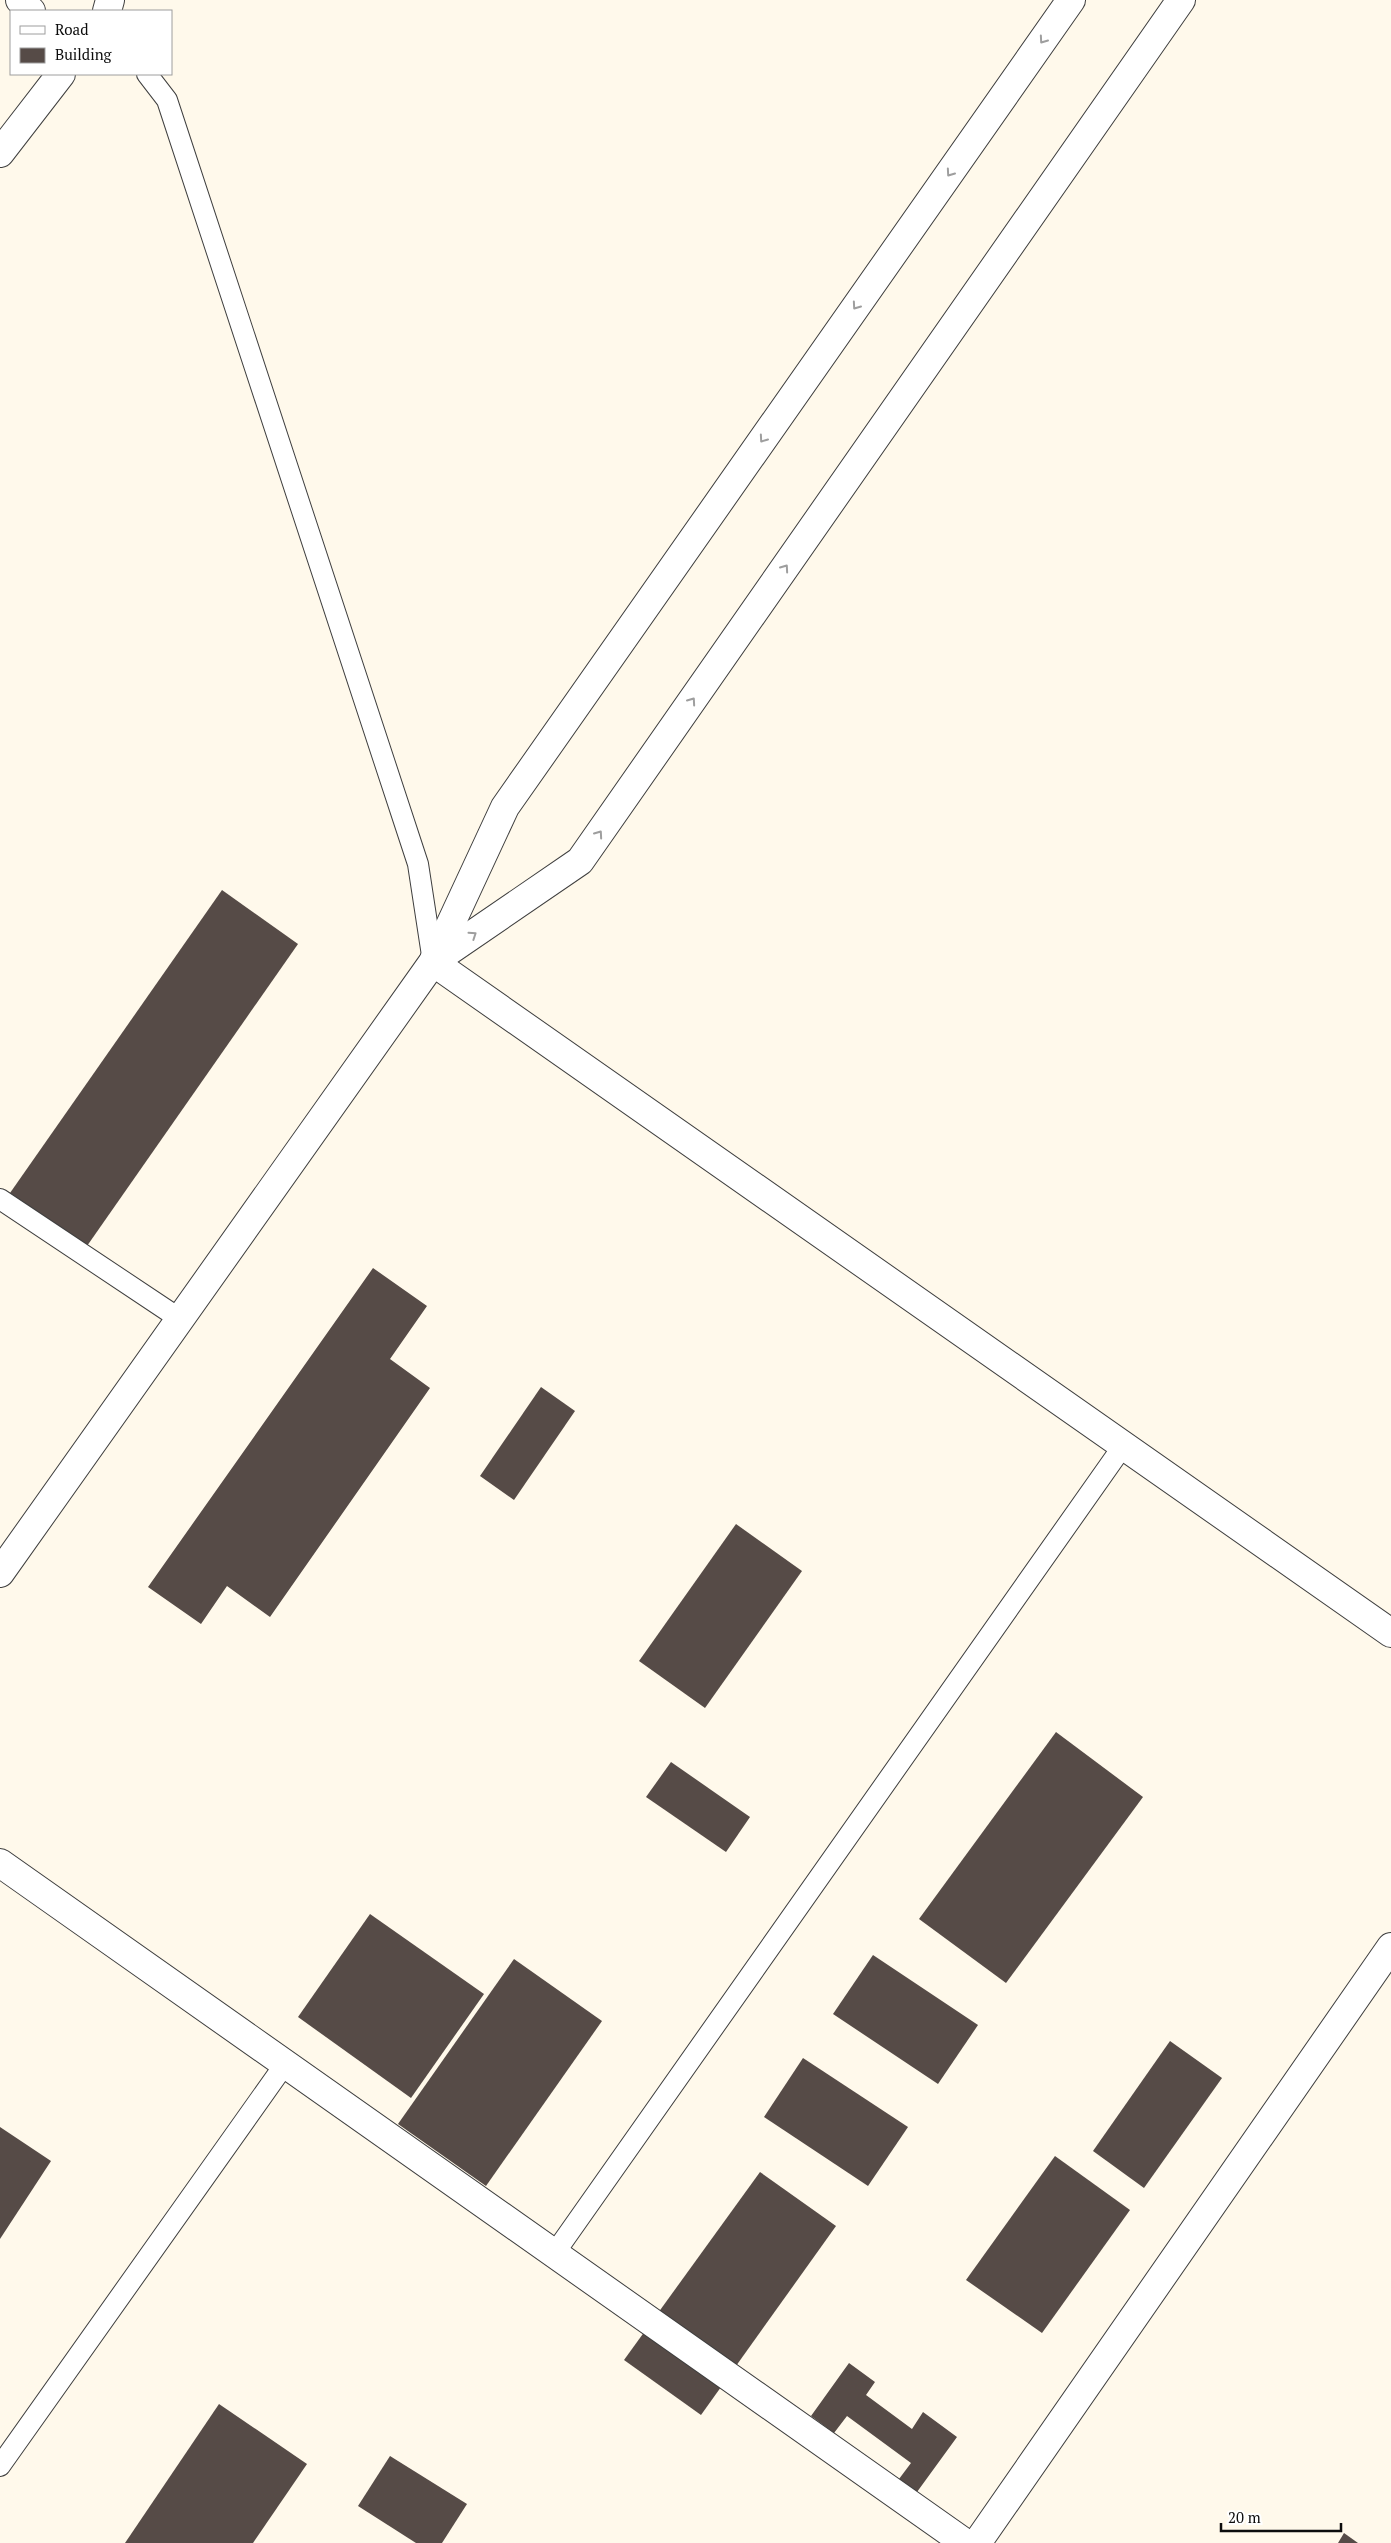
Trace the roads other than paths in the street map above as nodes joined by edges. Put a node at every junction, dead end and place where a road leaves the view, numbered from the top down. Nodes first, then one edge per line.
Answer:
1 (20, 0) edge
2 (1071, 0) edge
3 (1181, 0) edge
4 (29, 10) edge
5 (60, 75) edge
6 (148, 75) edge
7 (0, 153) edge
8 (433, 962) junction
9 (0, 1199) edge
10 (180, 1319) junction
11 (1123, 1446) junction
12 (0, 1573) edge
13 (1391, 1633) edge
14 (0, 1863) edge
15 (1391, 1947) edge
16 (285, 2064) junction
17 (554, 2254) junction
18 (0, 2466) edge
19 (965, 2543) edge
20 (977, 2543) edge

1 - 4 street
2 -> 8 street
8 -> 3 street
5 - 7 street
6 - 8 lane
8 - 10 street
8 - 11 street
9 - 10 lane
10 - 12 street
11 - 13 street
11 - 17 lane
14 - 16 street
15 - 20 street
16 - 17 street
16 - 18 lane
17 - 19 street

